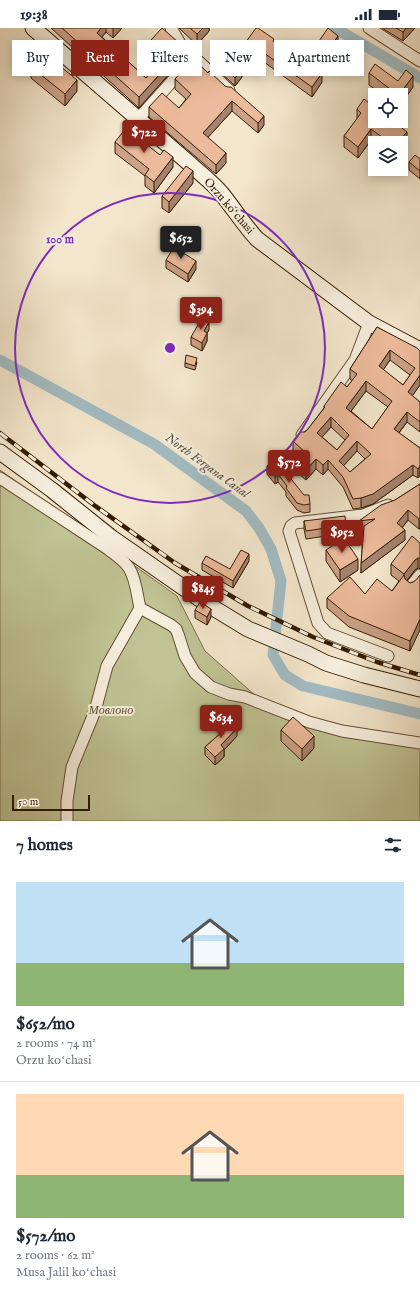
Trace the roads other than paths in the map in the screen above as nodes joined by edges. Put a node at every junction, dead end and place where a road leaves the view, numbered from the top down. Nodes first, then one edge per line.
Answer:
1 (33, 28) edge
2 (171, 28) edge
3 (369, 28) edge
4 (178, 40) edge
5 (420, 61) edge
6 (202, 65) edge
7 (177, 76) edge
8 (229, 90) edge
9 (138, 119) junction
10 (369, 322) junction
11 (420, 350) edge
12 (302, 435) edge
13 (0, 452) edge
14 (0, 478) edge
15 (396, 500) edge
16 (420, 575) edge
17 (411, 586) edge
18 (140, 608) junction
19 (388, 656) dead end
20 (420, 688) edge
21 (420, 743) edge
22 (67, 821) edge

1 - 9 street, Orzu koʻchasi
2 - 4 street
3 - 5 street
6 - 8 street
7 - 9 street
9 - 10 street, Orzu koʻchasi
10 - 11 street, Orzu koʻchasi
10 - 12 street
13 - 20 street
14 - 18 street
15 - 19 street
16 - 17 street
18 - 21 street
18 - 22 street

